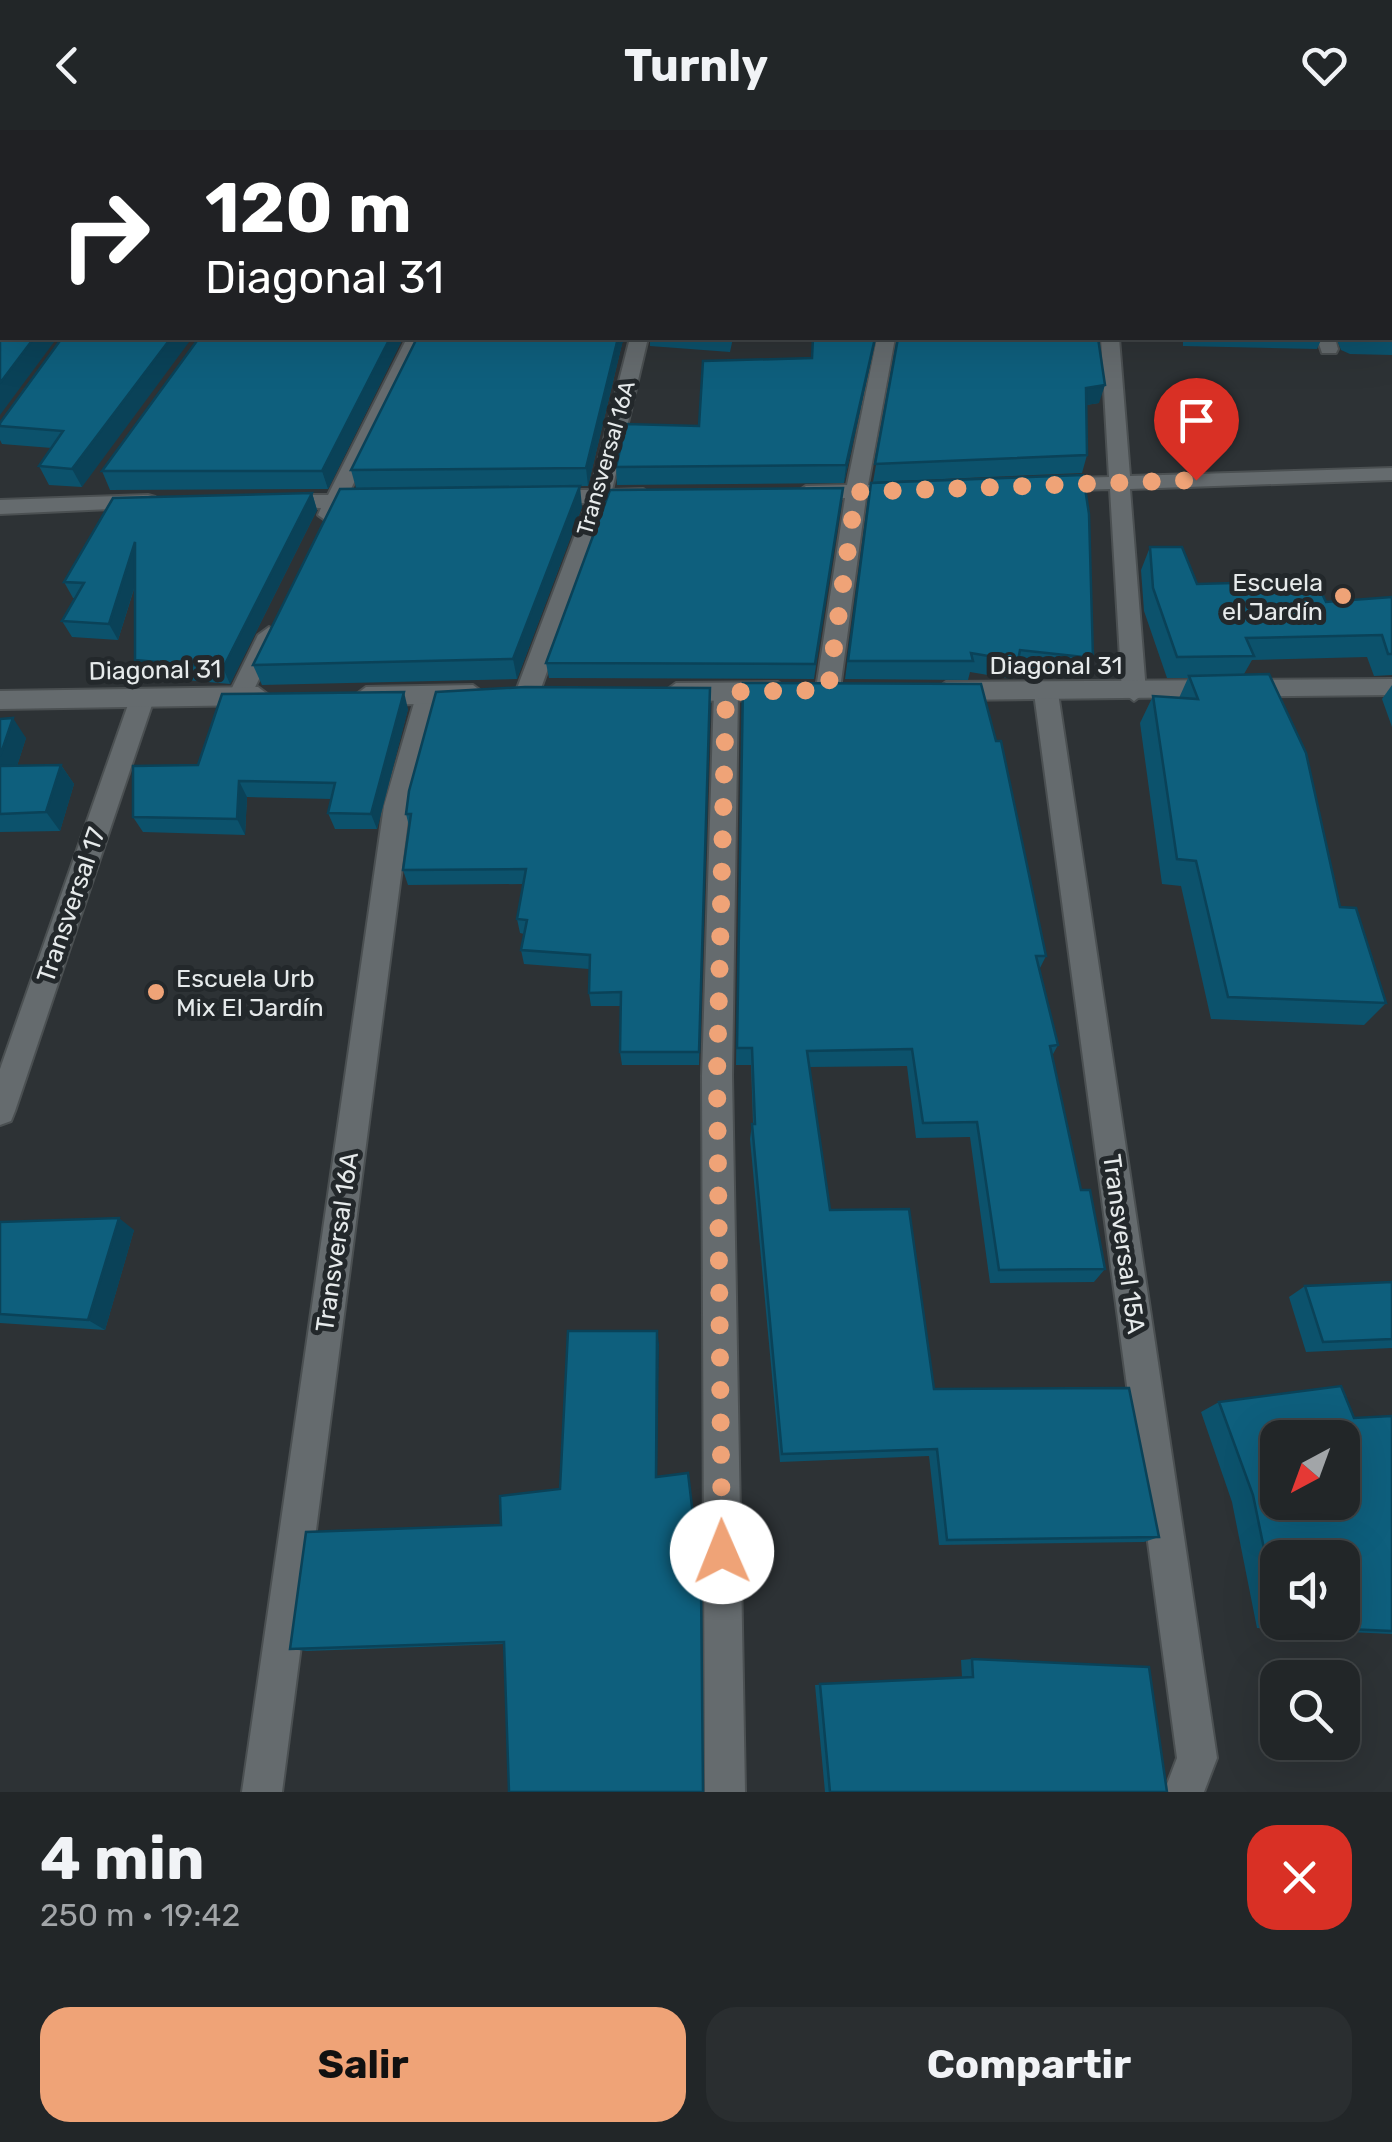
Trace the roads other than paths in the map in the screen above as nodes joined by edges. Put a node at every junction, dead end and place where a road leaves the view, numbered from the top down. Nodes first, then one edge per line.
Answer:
1 (415, 340) edge
2 (639, 340) edge
3 (886, 340) edge
4 (1110, 340) edge
5 (1392, 474) edge
6 (1117, 482) junction
7 (1024, 486) edge
8 (931, 490) edge
9 (856, 492) junction
10 (778, 494) edge
11 (659, 495) edge
12 (600, 496) junction
13 (524, 498) edge
14 (392, 500) edge
15 (162, 502) edge
16 (258, 502) edge
17 (334, 502) junction
18 (0, 506) edge
19 (317, 537) edge
20 (283, 608) edge
21 (1392, 686) edge
22 (927, 691) edge
23 (646, 692) edge
24 (726, 692) junction
25 (1134, 692) junction
26 (1046, 693) junction
27 (240, 696) junction
28 (277, 696) edge
29 (334, 696) edge
30 (428, 696) junction
31 (142, 699) junction
32 (0, 700) edge
33 (0, 1111) edge
34 (726, 1791) edge
35 (262, 1792) edge
36 (716, 1792) edge
37 (750, 1792) edge
38 (1184, 1792) edge

1 - 17 street
2 - 12 street, Transversal 16A
3 - 9 street
4 - 6 street
5 - 6 street
6 - 7 street
6 - 25 street
8 - 9 street
9 - 10 street
9 - 24 street
11 - 12 street
12 - 13 street
12 - 30 street, Transversal 16A
14 - 17 street
15 - 18 street
16 - 17 street
17 - 19 street
20 - 27 street
21 - 25 street, Diagonal 31
22 - 26 street, Diagonal 31
23 - 24 street
24 - 34 street
25 - 26 street, Diagonal 31
26 - 38 street, Transversal 15A
27 - 28 street, Diagonal 31
27 - 31 street, Diagonal 31
29 - 30 street
30 - 35 street, Transversal 16A
31 - 32 street, Diagonal 31
31 - 33 street, Transversal 17
34 - 36 street
34 - 37 street

